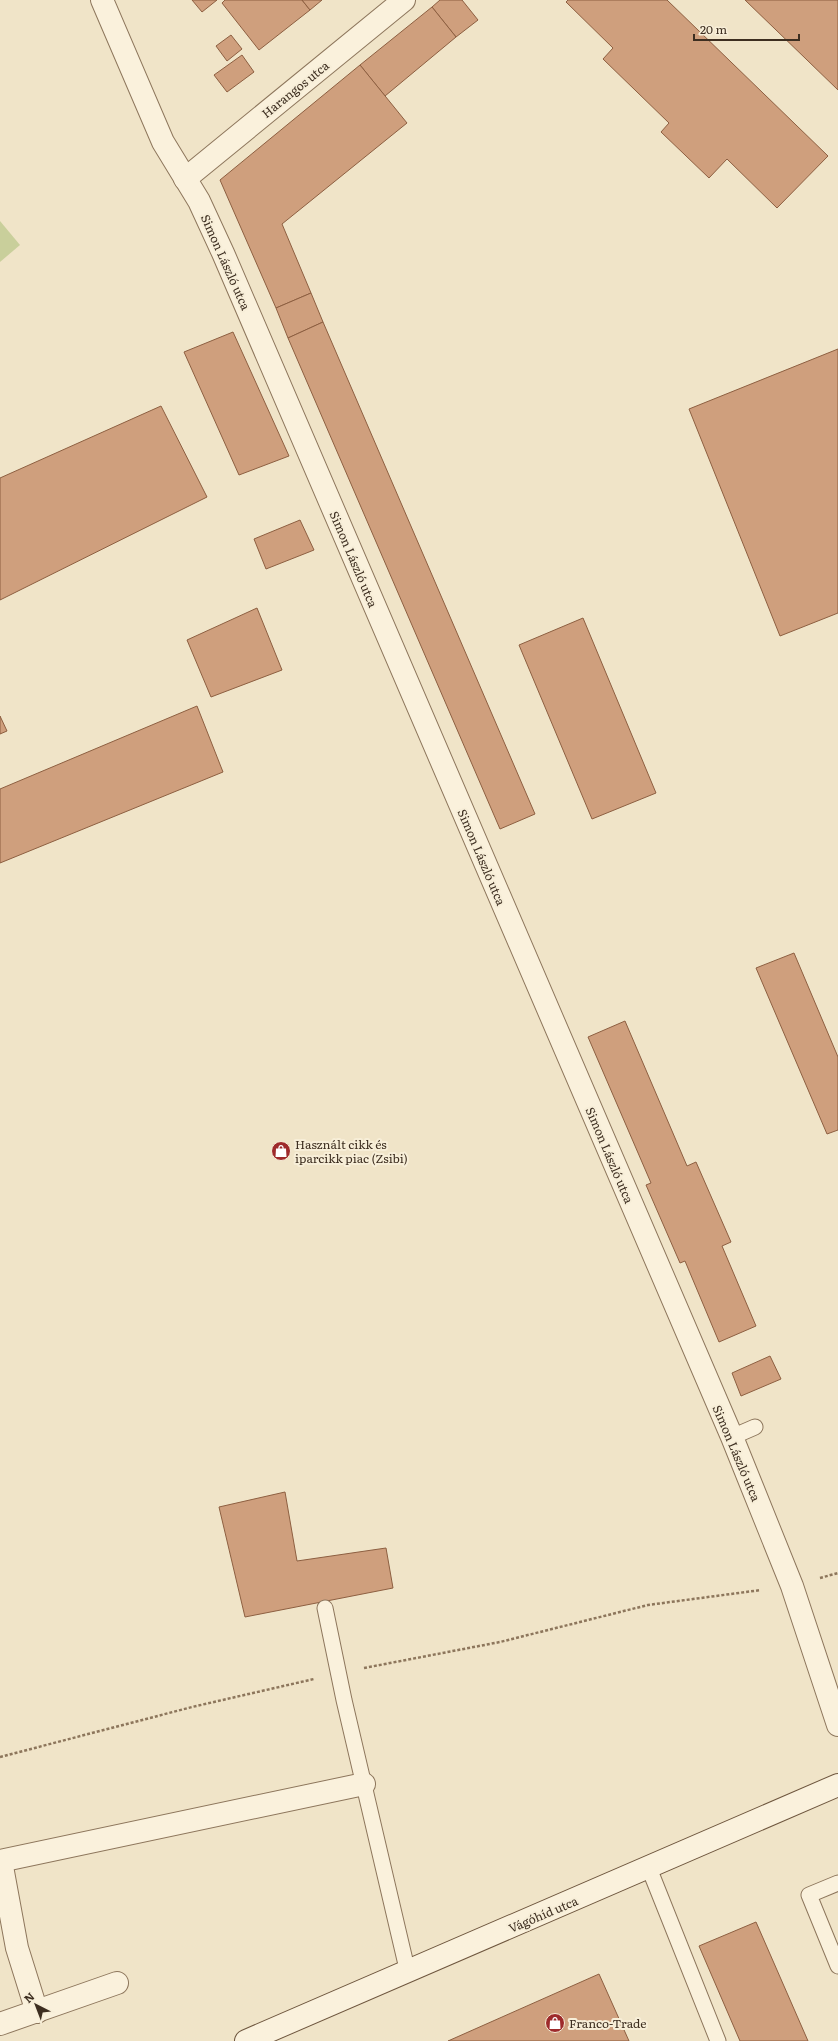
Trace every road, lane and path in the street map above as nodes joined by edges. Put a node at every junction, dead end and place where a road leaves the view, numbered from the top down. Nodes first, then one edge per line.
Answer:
1 (102, 0) edge
2 (404, 0) edge
3 (185, 179) junction
4 (755, 1427) dead end
5 (732, 1437) junction
6 (838, 1573) edge
7 (792, 1586) junction
8 (325, 1608) dead end
9 (339, 1673) junction
10 (838, 1725) edge
11 (0, 1757) edge
12 (364, 1784) junction
13 (838, 1786) edge
14 (0, 1861) edge
15 (649, 1868) junction
16 (838, 1883) edge
17 (9, 1950) edge
18 (838, 1966) edge
19 (408, 1972) junction
20 (117, 1983) dead end
21 (37, 2012) junction
22 (0, 2024) edge
23 (246, 2041) edge
24 (718, 2041) edge

1 - 3 street, Simon László utca
2 - 3 street, Harangos utca
3 - 5 street, Simon László utca
4 - 5 lane
5 - 7 street, Simon László utca
6 - 7 path
7 - 9 path
7 - 10 street, Simon László utca
8 - 9 lane
9 - 11 path
9 - 12 lane
12 - 14 street
12 - 19 lane
13 - 15 street, Vágóhíd utca
14 - 17 street
15 - 19 street, Vágóhíd utca
15 - 24 lane
16 - 18 lane
17 - 21 street
19 - 23 street, Vágóhíd utca
20 - 21 street
21 - 22 street

